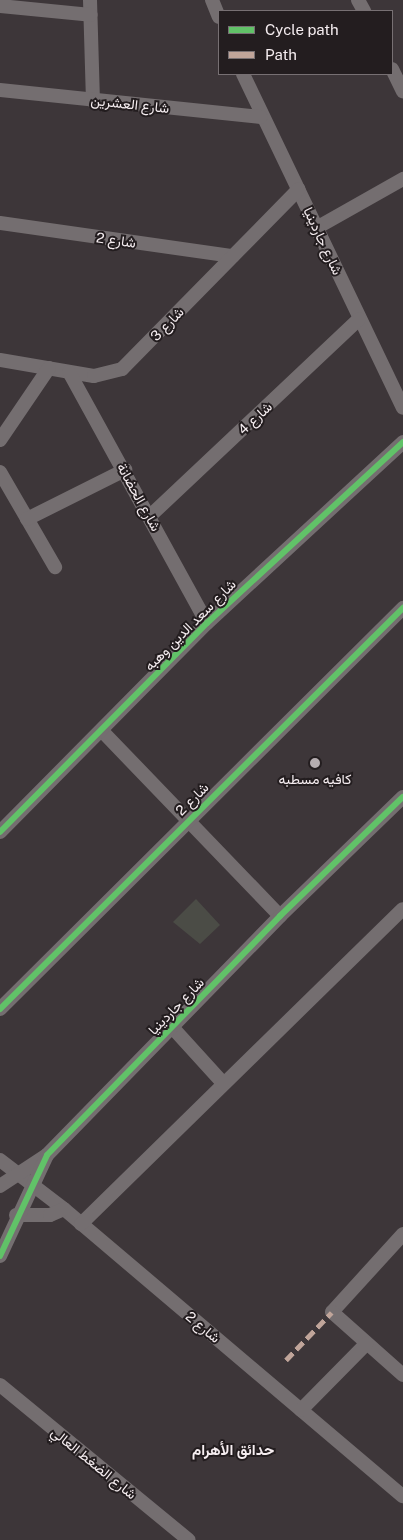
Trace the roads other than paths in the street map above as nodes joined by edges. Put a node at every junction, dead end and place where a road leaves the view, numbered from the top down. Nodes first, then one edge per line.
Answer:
1 (90, 0) edge
2 (212, 0) edge
3 (0, 6) edge
4 (91, 15) junction
5 (218, 15) edge
6 (393, 71) edge
7 (243, 75) edge
8 (0, 90) edge
9 (403, 92) edge
10 (93, 101) junction
11 (261, 117) junction
12 (403, 179) edge
13 (299, 190) junction
14 (0, 223) edge
15 (318, 227) junction
16 (233, 256) junction
17 (359, 319) junction
18 (0, 360) edge
19 (49, 368) junction
20 (69, 372) junction
21 (403, 408) edge
22 (0, 440) edge
23 (403, 442) edge
24 (125, 470) junction
25 (0, 472) edge
26 (150, 516) junction
27 (27, 519) junction
28 (55, 567) dead end
29 (403, 608) edge
30 (206, 623) junction
31 (103, 732) junction
32 (403, 796) edge
33 (189, 820) junction
34 (0, 832) edge
35 (403, 909) edge
36 (280, 916) junction
37 (0, 1009) edge
38 (172, 1027) junction
39 (223, 1084) junction
40 (47, 1155) junction
41 (0, 1160) edge
42 (17, 1174) junction
43 (32, 1185) junction
44 (0, 1186) edge
45 (64, 1209) junction
46 (16, 1215) junction
47 (82, 1224) junction
48 (403, 1234) edge
49 (0, 1256) edge
50 (366, 1344) junction
51 (400, 1368) edge
52 (0, 1385) edge
53 (301, 1410) junction
54 (403, 1496) edge
55 (189, 1540) edge

1 - 4 street
2 - 5 street
3 - 4 street
4 - 10 street
6 - 9 street
7 - 11 street, شارع جاردينيا
8 - 10 street, شارع العشرين
10 - 11 street, شارع العشرين
11 - 13 street, شارع جاردينيا
12 - 15 street
13 - 15 street, شارع جاردينيا
13 - 16 street, شارع 3
14 - 16 street, شارع 2
15 - 17 street, شارع جاردينيا
16 - 20 street, شارع 3
17 - 21 street, شارع جاردينيا
17 - 26 street, شارع 4
18 - 19 street, شارع 3
19 - 20 street, شارع 3
19 - 22 street
20 - 24 street, شارع الحضانة
23 - 30 street, شارع سعد الدين وهبه
24 - 26 street, شارع الحضانة
24 - 27 street
25 - 27 street
26 - 30 street, شارع الحضانة
27 - 28 street
29 - 33 street, شارع 2
30 - 31 street, شارع سعد الدين وهبه
31 - 33 street
31 - 34 street, شارع سعد الدين وهبه
32 - 36 street, شارع جاردينيا
33 - 36 street
33 - 37 street, شارع 2
35 - 39 street
36 - 38 street, شارع جاردينيا
38 - 39 street
38 - 40 street, شارع جاردينيا
39 - 47 street
40 - 42 street, شارع جاردينيا
40 - 43 street, شارع جاردينيا
41 - 42 street, شارع 2
42 - 43 street, شارع 2
42 - 44 street, شارع جاردينيا
43 - 45 street, شارع 2
43 - 46 street, شارع جاردينيا
45 - 46 street
45 - 47 street, شارع 2
46 - 49 street, شارع جاردينيا
47 - 53 street, شارع 2
48 - 50 street
50 - 51 street
50 - 53 street
52 - 55 street, شارع الضغط العالي
53 - 54 street, شارع 2

